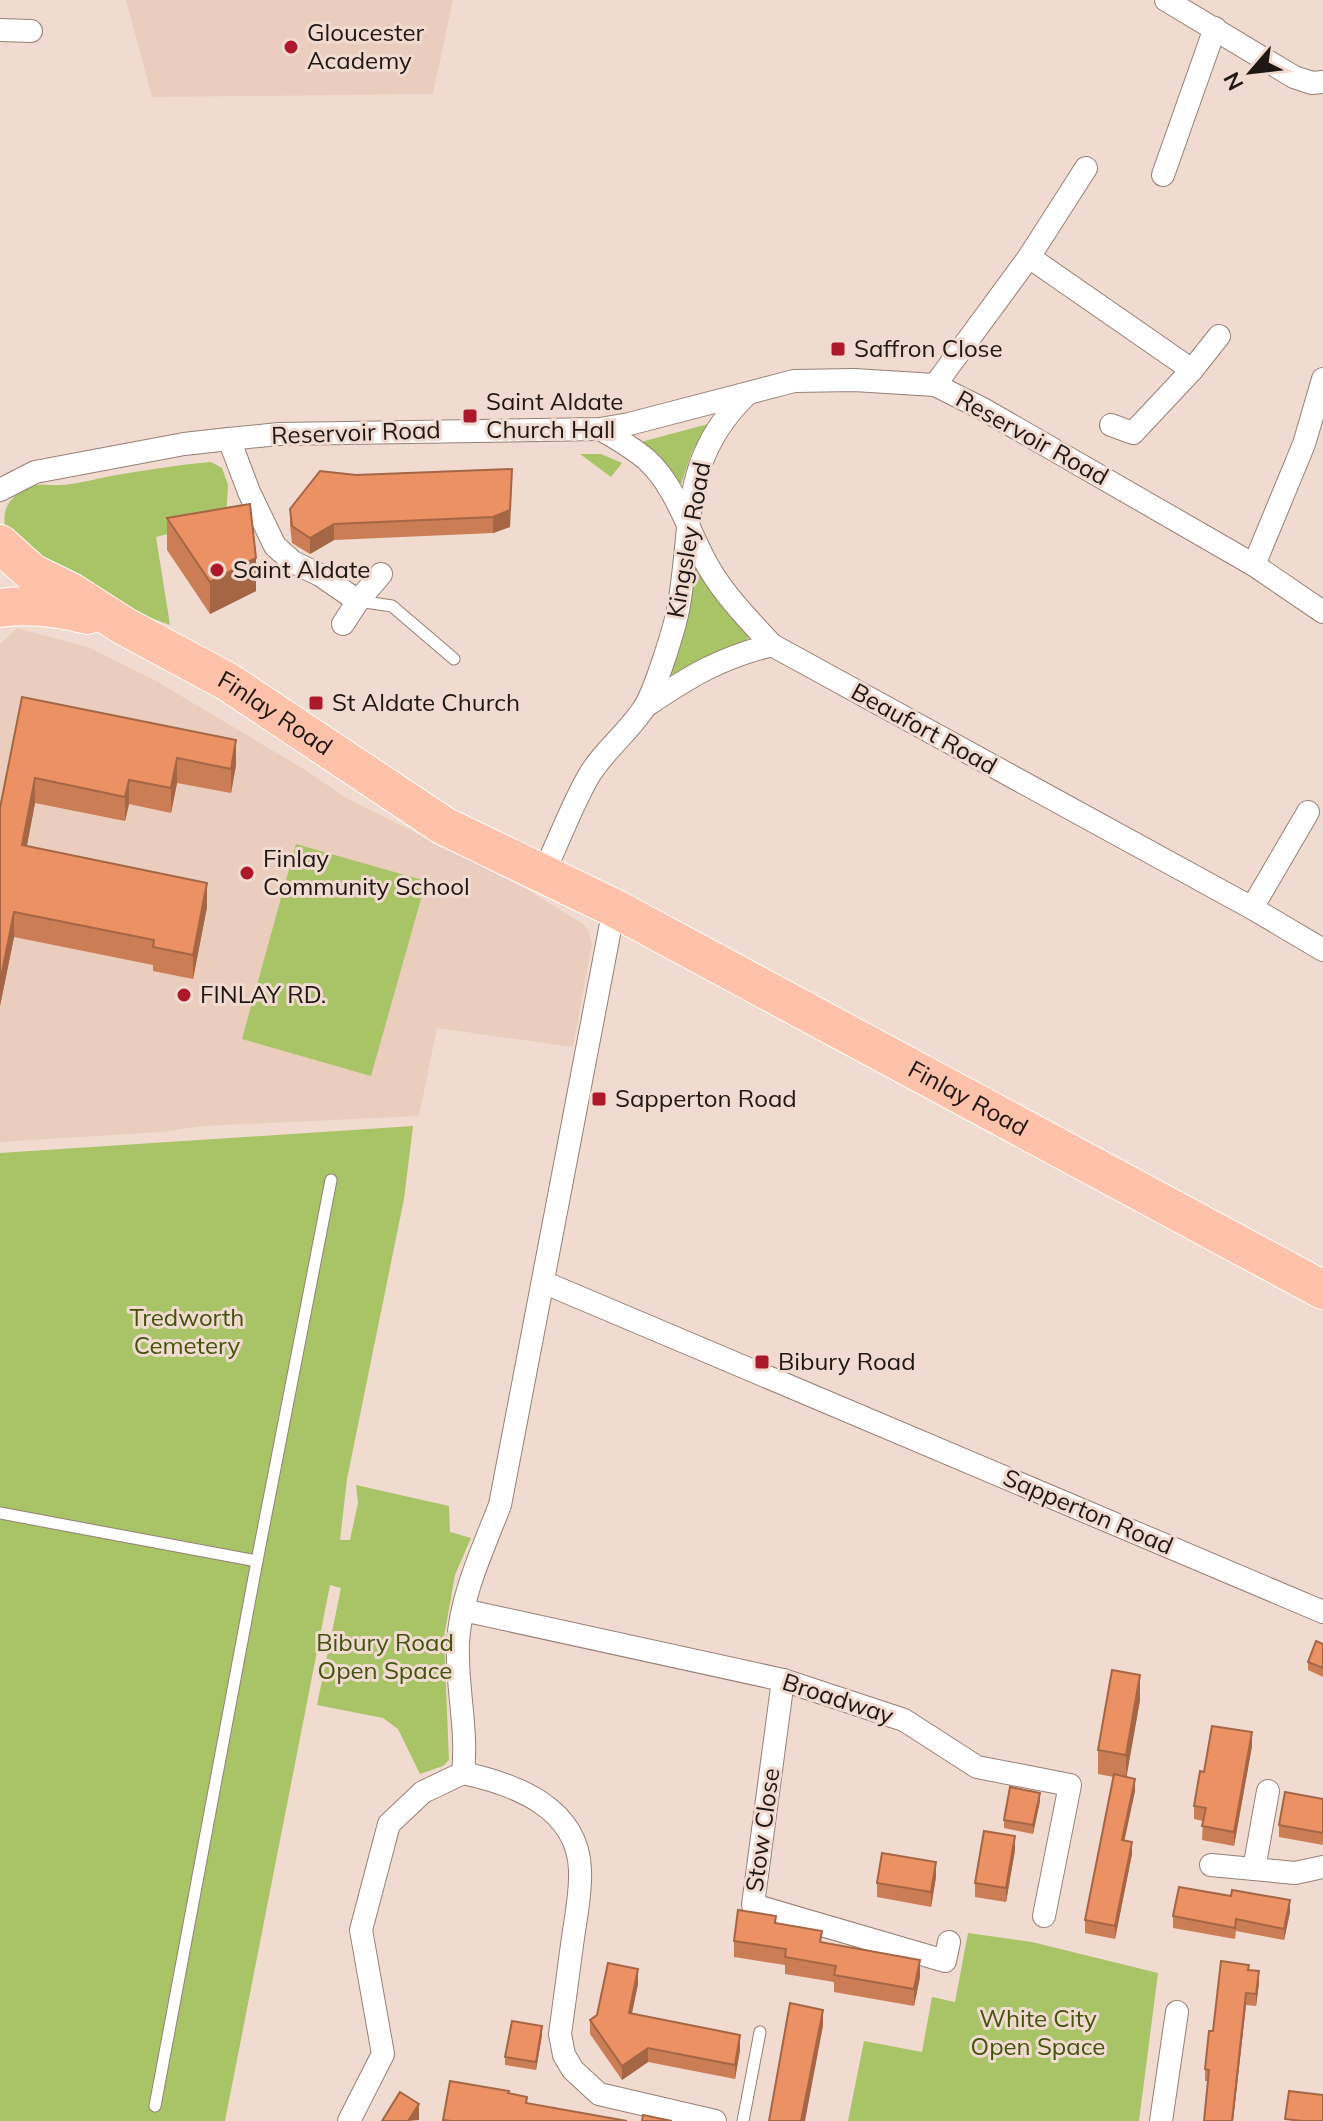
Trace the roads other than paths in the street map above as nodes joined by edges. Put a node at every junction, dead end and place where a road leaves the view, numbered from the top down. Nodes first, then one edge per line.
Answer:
1 (1166, 0) edge
2 (1215, 28) junction
3 (0, 30) edge
4 (31, 31) dead end
5 (1323, 82) edge
6 (1086, 168) dead end
7 (1163, 175) dead end
8 (1029, 257) junction
9 (1219, 336) dead end
10 (1192, 370) junction
11 (1323, 379) edge
12 (935, 385) junction
13 (750, 390) junction
14 (1111, 425) dead end
15 (600, 429) junction
16 (229, 439) junction
17 (0, 490) edge
18 (688, 524) junction
19 (0, 544) edge
20 (1254, 565) junction
21 (381, 574) dead end
22 (358, 601) junction
23 (0, 608) edge
24 (1323, 612) edge
25 (343, 624) dead end
26 (124, 626) junction
27 (772, 645) junction
28 (454, 659) dead end
29 (646, 706) junction
30 (423, 809) junction
31 (1308, 812) dead end
32 (548, 863) junction
33 (614, 908) junction
34 (1252, 908) junction
35 (1323, 950) edge
36 (331, 1180) dead end
37 (543, 1282) junction
38 (1323, 1290) edge
39 (0, 1513) edge
40 (257, 1561) junction
41 (463, 1610) junction
42 (1323, 1612) edge
43 (783, 1680) junction
44 (463, 1773) junction
45 (1268, 1791) dead end
46 (1211, 1865) dead end
47 (1323, 1867) edge
48 (1254, 1869) junction
49 (1044, 1916) dead end
50 (949, 1942) dead end
51 (1177, 2012) dead end
52 (760, 2032) dead end
53 (155, 2106) dead end
54 (349, 2121) edge
55 (715, 2121) edge
56 (743, 2121) edge
57 (1161, 2121) edge

1 - 2 street
2 - 5 street
2 - 7 street
3 - 4 street
6 - 8 street
8 - 10 street
8 - 12 street
9 - 10 street
10 - 14 street
11 - 20 street
12 - 13 street, Reservoir Road
12 - 20 street, Reservoir Road
13 - 15 street, Reservoir Road
13 - 18 street, Kingsley Road
15 - 16 street, Reservoir Road
15 - 18 street, Beaufort Road
16 - 17 street, Reservoir Road
16 - 22 street
18 - 27 street, Beaufort Road
18 - 29 street, Kingsley Road
19 - 26 highway, Finlay Road
20 - 24 street, Reservoir Road
21 - 22 street
22 - 25 street
22 - 28 lane
23 - 26 highway, Finlay Road
26 - 30 highway, Finlay Road
27 - 29 street
27 - 34 street, Beaufort Road
29 - 32 street, Kingsley Road
30 - 32 highway
30 - 33 highway, Finlay Road
31 - 34 street
32 - 33 highway
33 - 37 street
33 - 38 highway, Finlay Road
34 - 35 street, Beaufort Road
36 - 40 lane
37 - 41 street
37 - 42 street, Sapperton Road
39 - 40 lane
40 - 53 lane
41 - 43 street, Broadway
41 - 44 street
43 - 49 street, Broadway
43 - 50 street, Stow Close
44 - 54 street
44 - 55 street
45 - 48 street
46 - 48 street
47 - 48 street
51 - 57 street
52 - 56 lane

